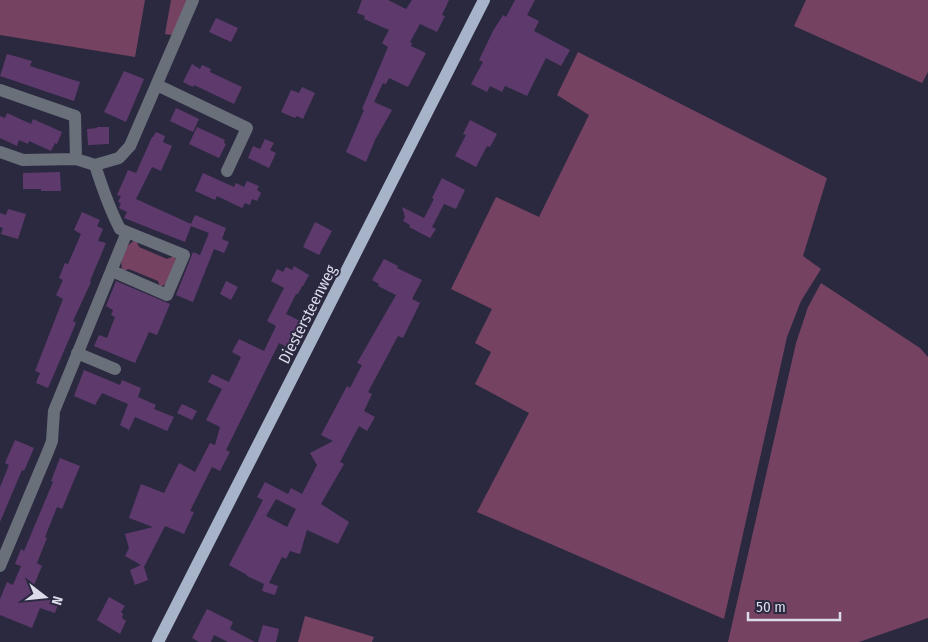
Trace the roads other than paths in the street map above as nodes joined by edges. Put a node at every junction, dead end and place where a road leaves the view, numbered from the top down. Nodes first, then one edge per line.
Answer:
1 (193, 0) edge
2 (484, 0) edge
3 (157, 85) junction
4 (0, 90) edge
5 (3, 154) edge
6 (76, 159) junction
7 (95, 165) junction
8 (0, 167) edge
9 (227, 171) dead end
10 (127, 232) junction
11 (112, 271) junction
12 (77, 353) junction
13 (115, 369) dead end
14 (0, 566) edge
15 (158, 642) edge

1 - 3 street
2 - 15 main road, Diestersteenweg
3 - 7 street
3 - 9 street
4 - 6 street
5 - 6 street
5 - 8 street
6 - 7 street
7 - 10 street
10 - 11 street
10 - 11 street
11 - 12 street
12 - 13 street
12 - 14 street

